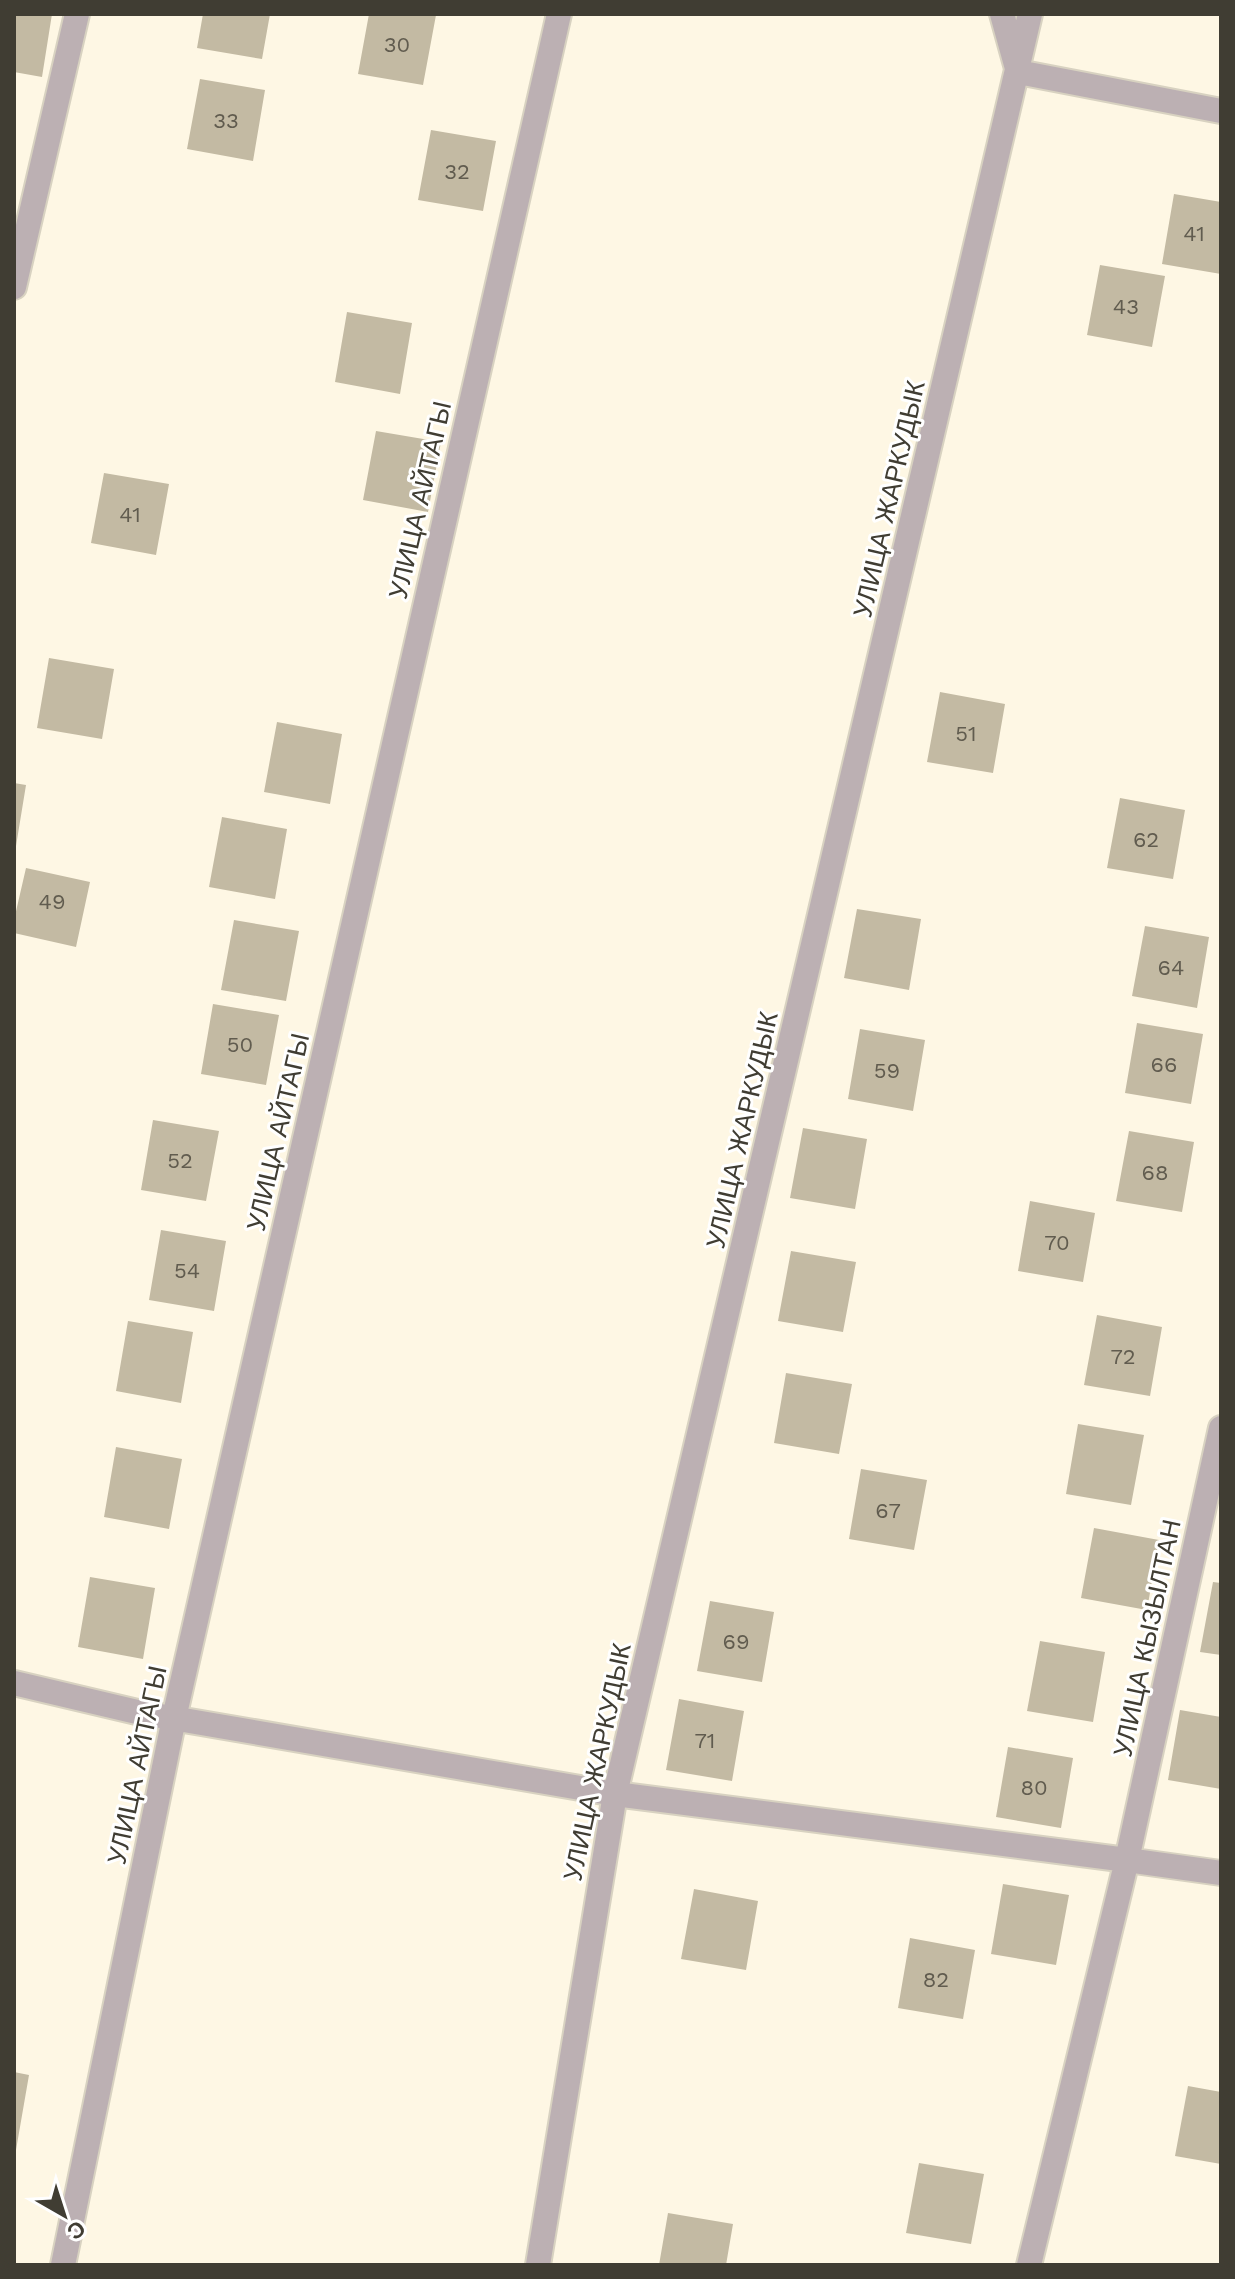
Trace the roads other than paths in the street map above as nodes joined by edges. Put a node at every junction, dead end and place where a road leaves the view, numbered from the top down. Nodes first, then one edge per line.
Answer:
1 (77, 14) edge
2 (559, 14) edge
3 (1002, 14) edge
4 (1030, 14) edge
5 (1018, 72) junction
6 (1221, 111) edge
7 (14, 287) edge
8 (1221, 1428) edge
9 (14, 1683) edge
10 (174, 1718) junction
11 (615, 1794) junction
12 (1127, 1860) junction
13 (1221, 1873) edge
14 (63, 2265) edge
15 (538, 2265) edge
16 (1029, 2265) edge

1 - 7 street
2 - 10 street, УЛИЦА АЙТАГЫ
3 - 5 street
4 - 5 street, УЛИЦА ЖАРКУДЫК
5 - 6 street
5 - 11 street, УЛИЦА ЖАРКУДЫК
8 - 12 street, УЛИЦА КЫЗЫЛТАН
9 - 10 street
10 - 11 street
10 - 14 street, УЛИЦА АЙТАГЫ
11 - 12 street
11 - 15 street, УЛИЦА ЖАРКУДЫК
12 - 13 street
12 - 16 street, УЛИЦА КЫЗЫЛТАН

